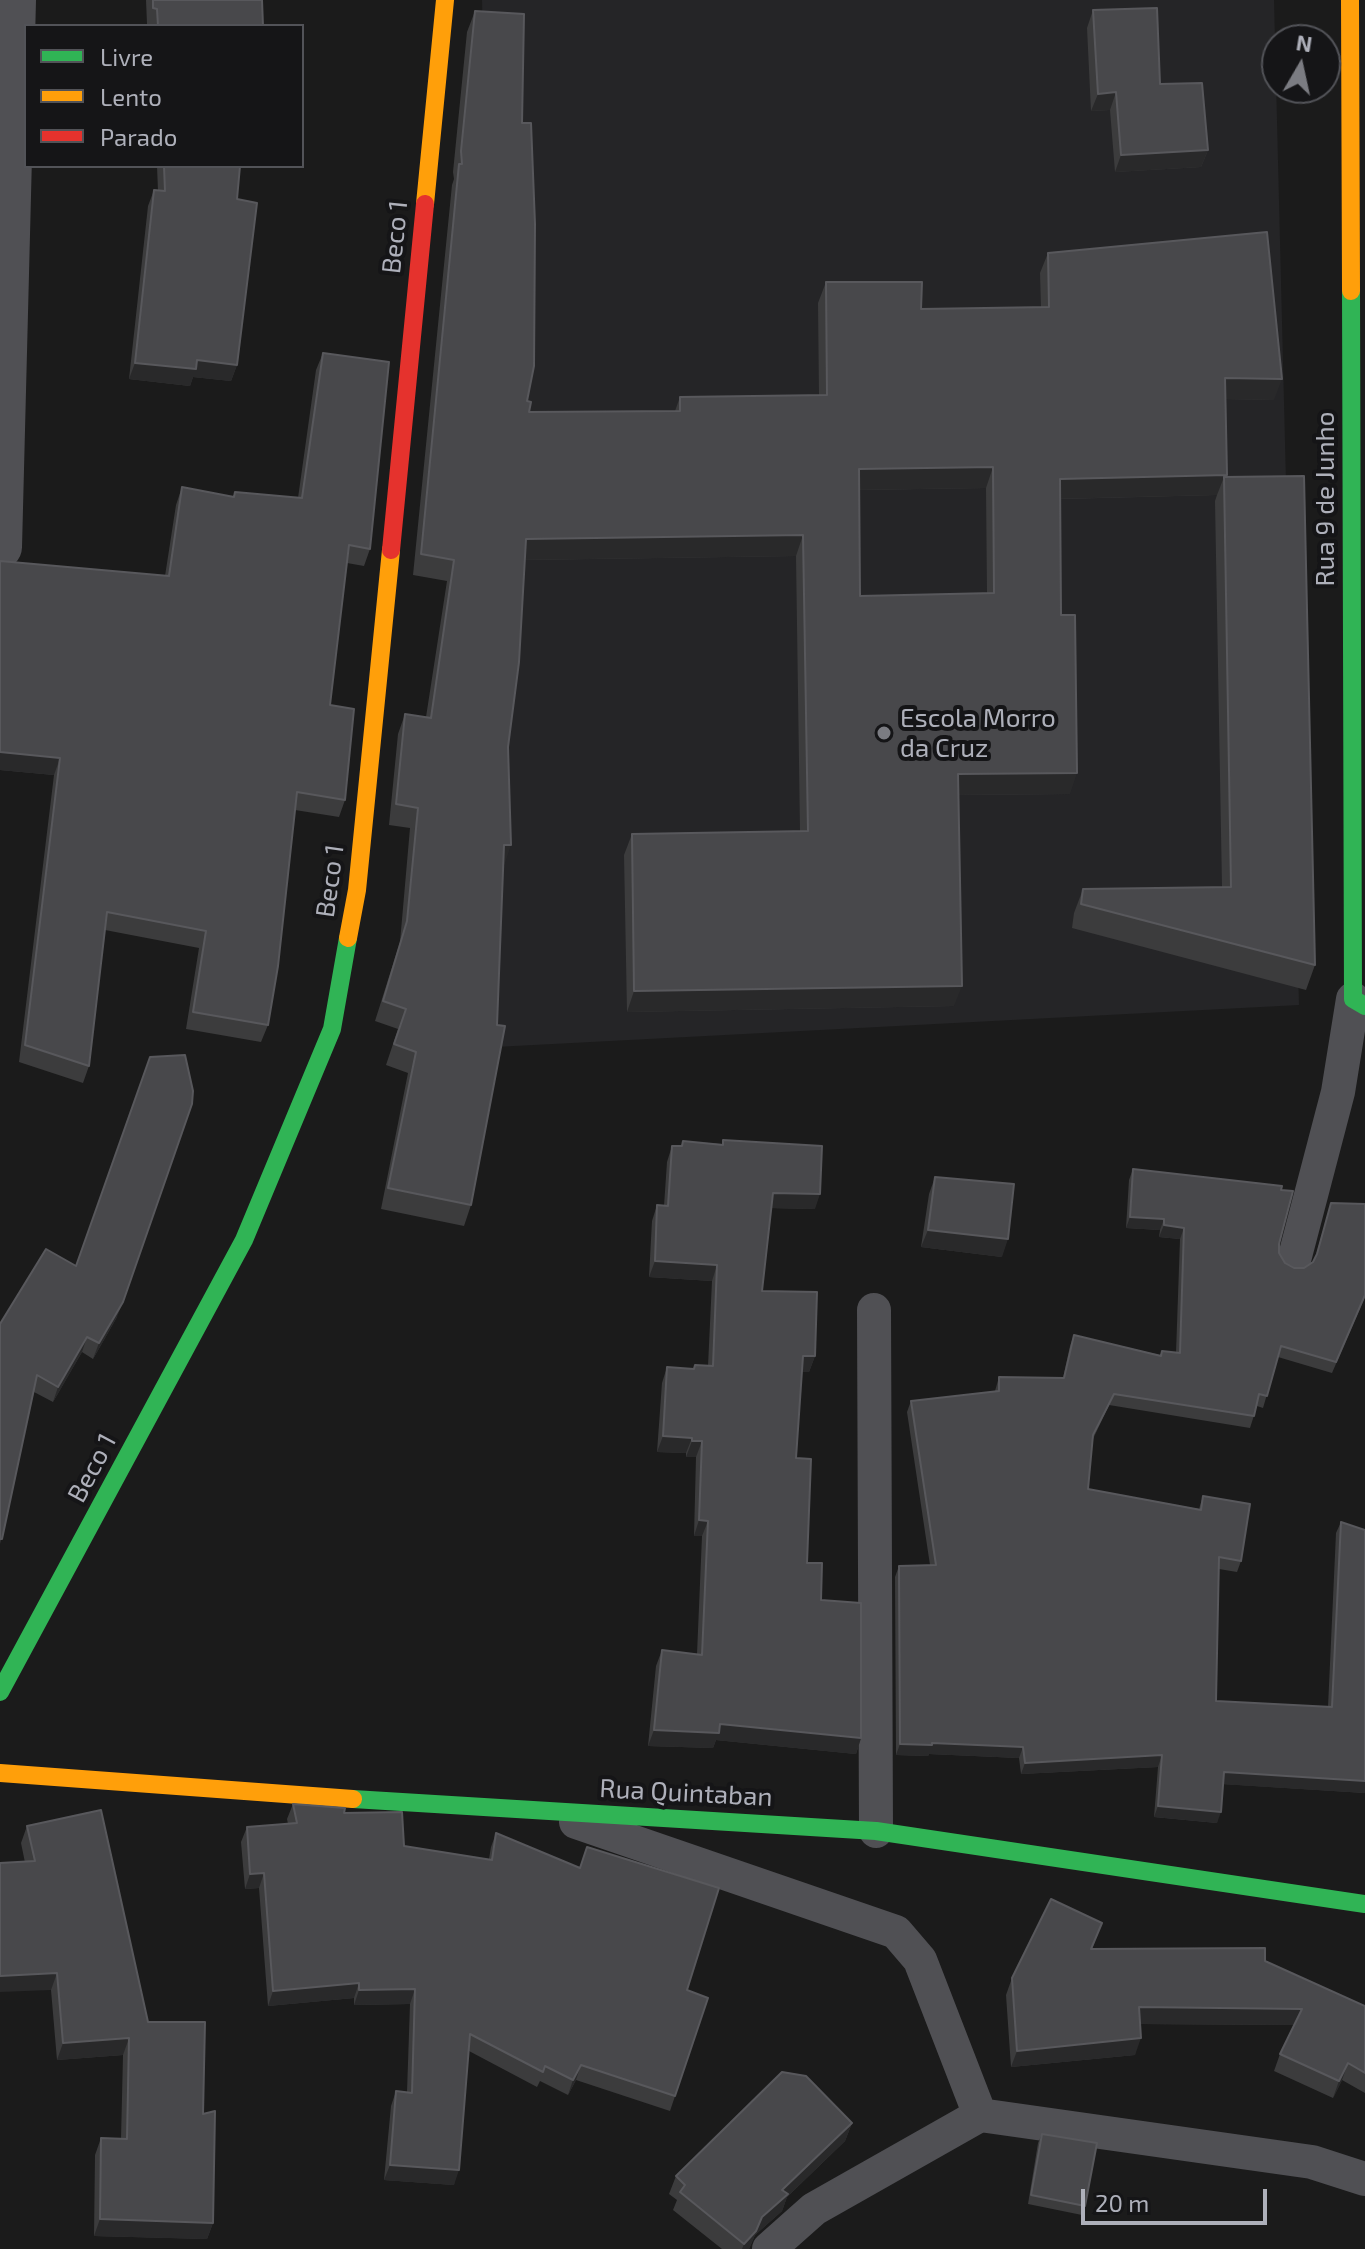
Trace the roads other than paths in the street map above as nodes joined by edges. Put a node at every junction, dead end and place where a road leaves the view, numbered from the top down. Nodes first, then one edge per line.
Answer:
1 (445, 0) edge
2 (1350, 0) edge
3 (9, 27) edge
4 (0, 547) edge
5 (1359, 1002) edge
6 (1294, 1260) dead end
7 (874, 1310) dead end
8 (0, 1692) edge
9 (0, 1773) edge
10 (544, 1811) junction
11 (876, 1831) junction
12 (1365, 1904) edge
13 (980, 2115) junction
14 (1365, 2179) edge
15 (769, 2249) edge

1 - 8 street, Beco 1
2 - 5 street, Rua 9 de Junho
3 - 4 street
5 - 6 lane
7 - 11 lane
9 - 10 street, Rua Quintaban
10 - 11 street, Rua Quintaban
10 - 13 lane
11 - 12 street, Rua Quintaban
13 - 14 lane
13 - 15 lane

